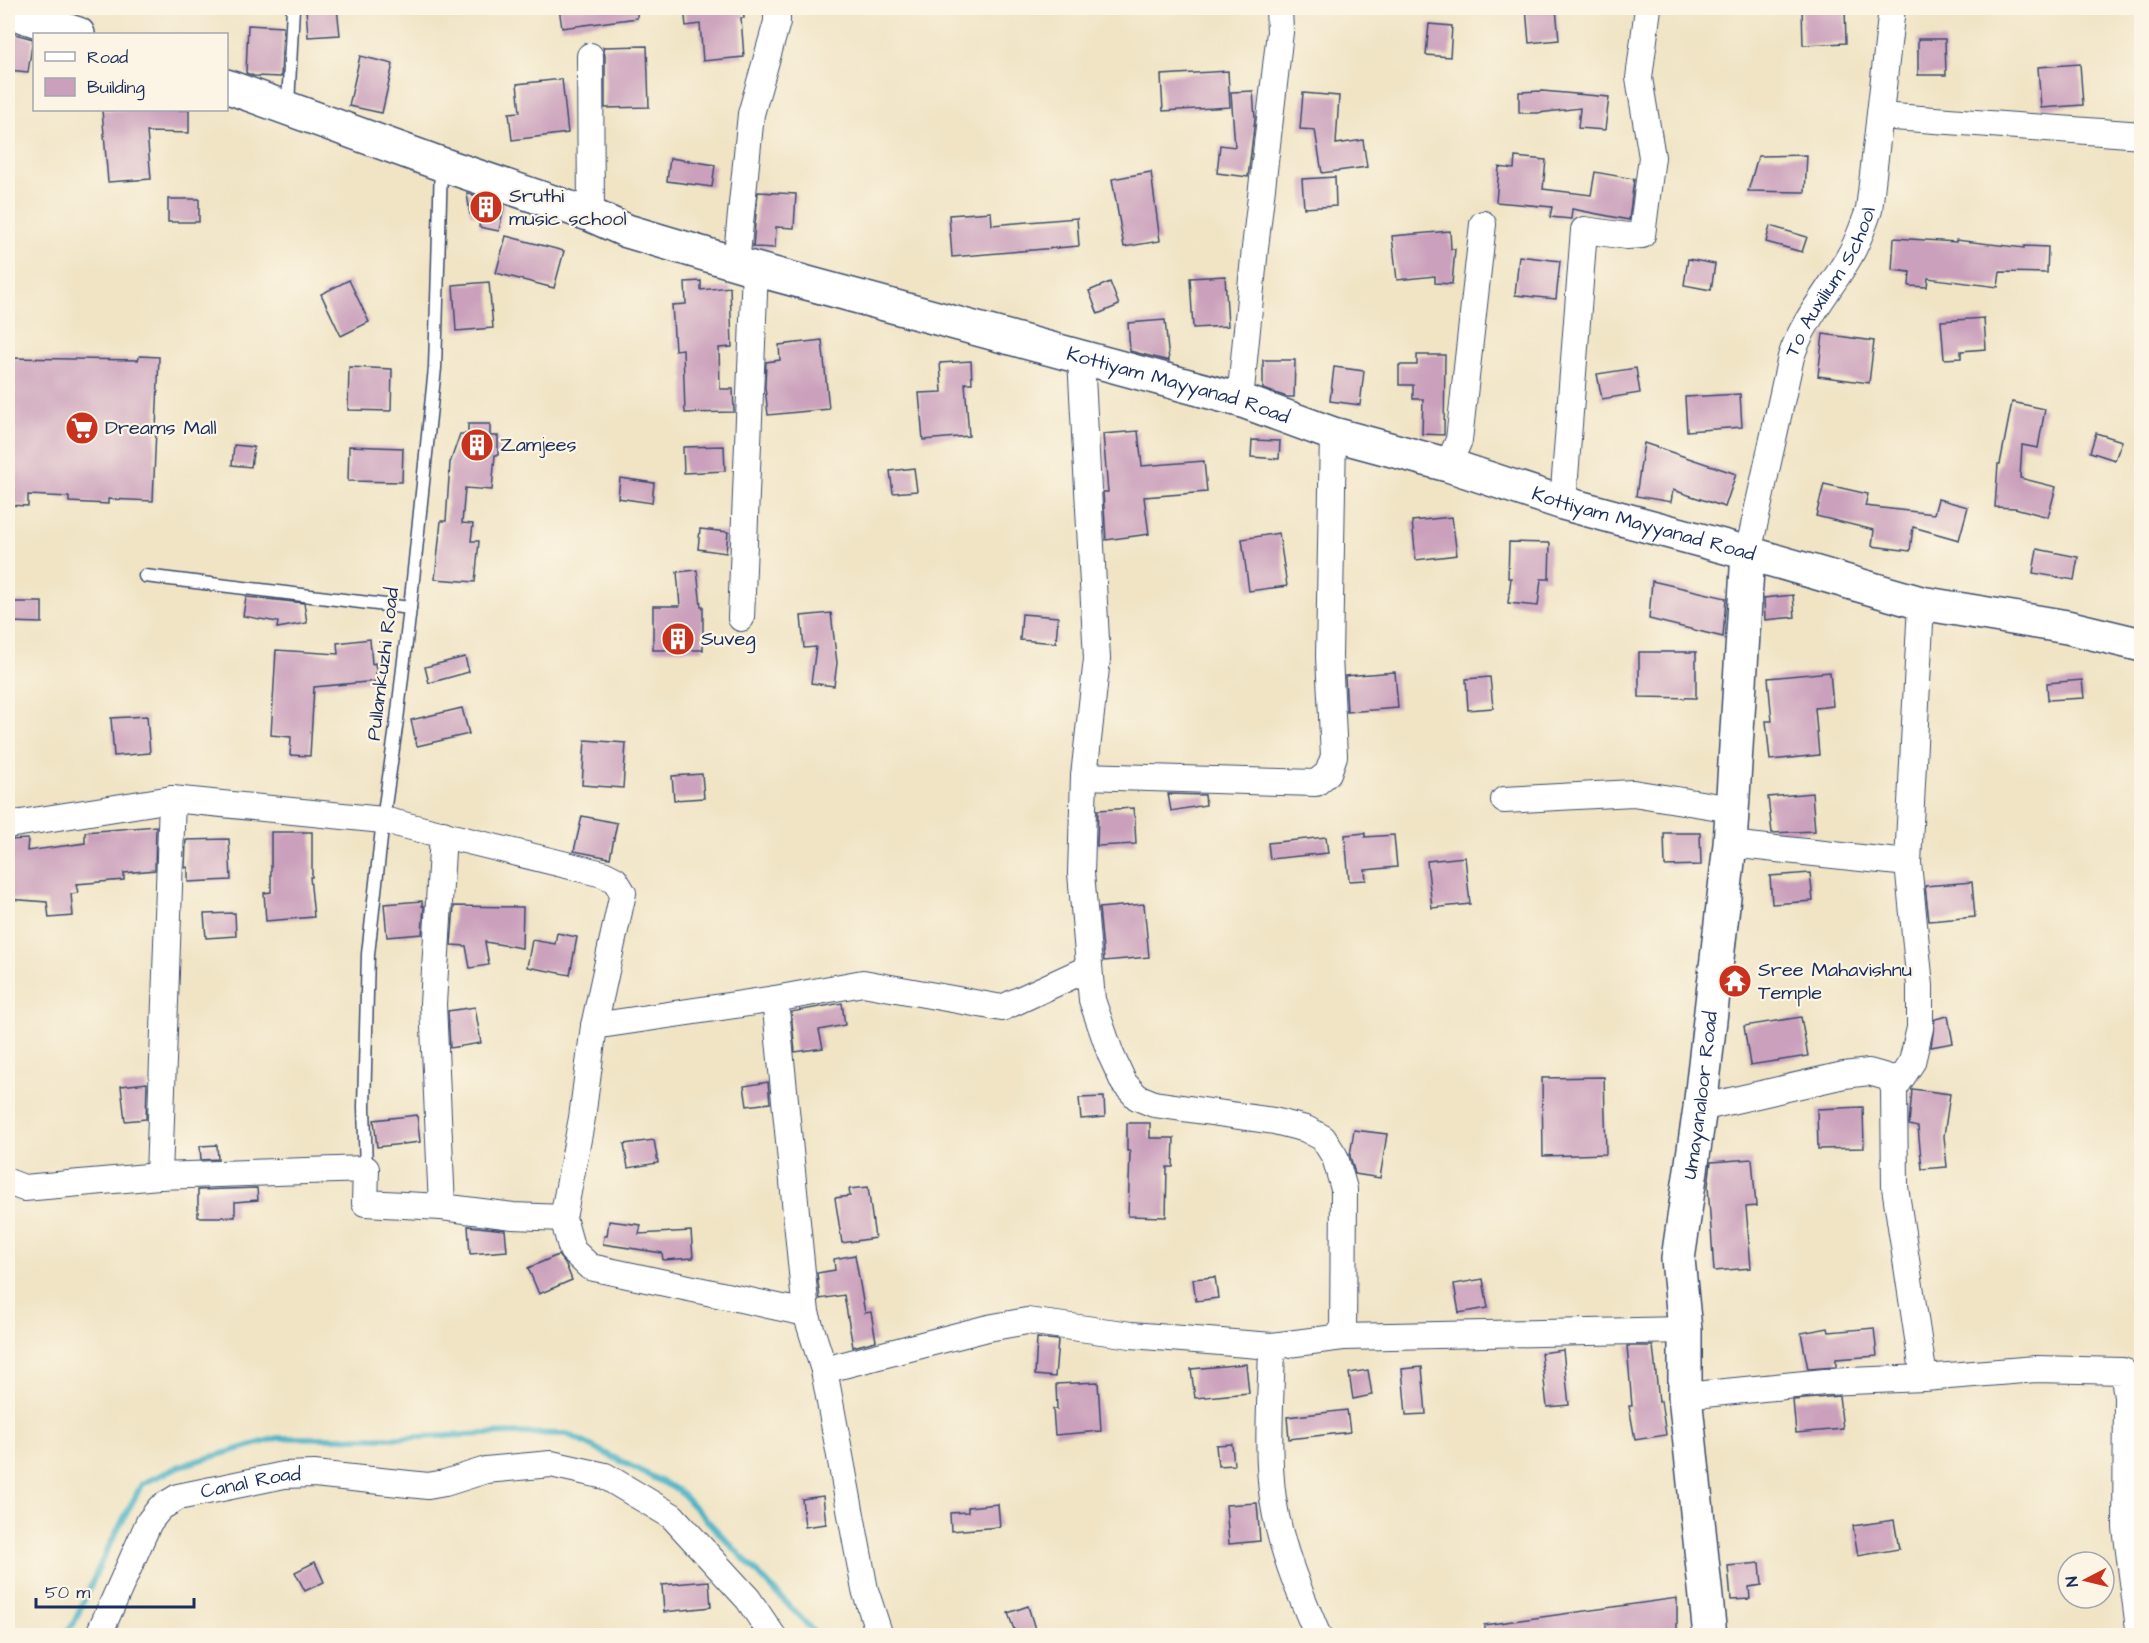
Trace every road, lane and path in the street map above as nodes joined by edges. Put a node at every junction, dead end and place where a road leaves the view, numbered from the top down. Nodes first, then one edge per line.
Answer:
1 (293, 8) edge
2 (777, 8) edge
3 (1279, 8) edge
4 (1648, 8) edge
5 (1892, 8) edge
6 (8, 11) edge
7 (75, 33) edge
8 (590, 56) dead end
9 (228, 87) edge
10 (288, 107) junction
11 (1880, 116) junction
12 (2142, 135) edge
13 (441, 164) junction
14 (591, 215) junction
15 (1484, 224) dead end
16 (745, 266) junction
17 (1081, 358) junction
18 (1240, 400) junction
19 (1333, 434) junction
20 (1448, 465) junction
21 (1563, 503) junction
22 (1748, 552) junction
23 (146, 576) dead end
24 (1921, 603) junction
25 (410, 608) junction
26 (741, 618) dead end
27 (2142, 645) edge
28 (1084, 776) junction
29 (172, 799) junction
30 (1504, 800) dead end
31 (1732, 809) junction
32 (382, 820) junction
33 (8, 825) edge
34 (443, 834) junction
35 (1730, 844) junction
36 (1908, 863) junction
37 (1089, 968) junction
38 (775, 999) junction
39 (594, 1026) junction
40 (1894, 1089) junction
41 (1700, 1108) junction
42 (366, 1169) junction
43 (159, 1176) junction
44 (8, 1182) edge
45 (442, 1207) junction
46 (563, 1218) junction
47 (806, 1313) junction
48 (1685, 1330) junction
49 (1343, 1336) junction
50 (1272, 1346) junction
51 (824, 1370) junction
52 (1924, 1378) junction
53 (1685, 1396) junction
54 (98, 1635) edge
55 (773, 1635) edge
56 (879, 1635) edge
57 (1318, 1635) edge
58 (1710, 1635) edge
59 (2140, 1635) edge

1 - 10 lane
2 - 16 street
3 - 18 street
4 - 21 street
5 - 11 street, To Auxilium School
6 - 7 main road
8 - 14 street
9 - 10 main road, Kottiyam Mayyanad Road
10 - 13 main road, Kottiyam Mayyanad Road
11 - 12 street
11 - 22 street, To Auxilium School
13 - 14 main road, Kottiyam Mayyanad Road
13 - 25 lane, Pullamkuzhi Road
14 - 16 main road, Kottiyam Mayyanad Road
15 - 20 street
16 - 17 main road, Kottiyam Mayyanad Road
16 - 26 street
17 - 18 main road, Kottiyam Mayyanad Road
17 - 28 street
18 - 19 main road, Kottiyam Mayyanad Road
19 - 20 main road, Kottiyam Mayyanad Road
19 - 28 street
20 - 21 main road, Kottiyam Mayyanad Road
21 - 22 main road, Kottiyam Mayyanad Road
22 - 24 main road, Kottiyam Mayyanad Road
22 - 31 main road, Umayanaloor Road
23 - 25 lane
24 - 27 main road, Kottiyam Mayyanad Road
24 - 36 street
25 - 32 lane, Pullamkuzhi Road
28 - 37 street
29 - 32 street
29 - 33 street
29 - 43 street
30 - 31 street
31 - 35 main road, Umayanaloor Road
32 - 34 street
32 - 42 lane, Pullamkuzhi Road
34 - 39 street
34 - 45 street
35 - 36 street
35 - 41 main road, Umayanaloor Road
36 - 40 street
37 - 38 street
37 - 49 street
38 - 39 street
38 - 47 street
39 - 46 street
40 - 41 street
40 - 52 street
41 - 48 main road, Umayanaloor Road
42 - 43 street
42 - 45 street
43 - 44 street
45 - 46 street
46 - 47 street
47 - 51 street
48 - 49 street
48 - 53 main road, Umayanaloor Road
49 - 50 street
50 - 51 street
50 - 57 street
51 - 56 street
52 - 53 street
52 - 59 street
53 - 58 main road, Umayanaloor Road
54 - 55 street, Canal Road

